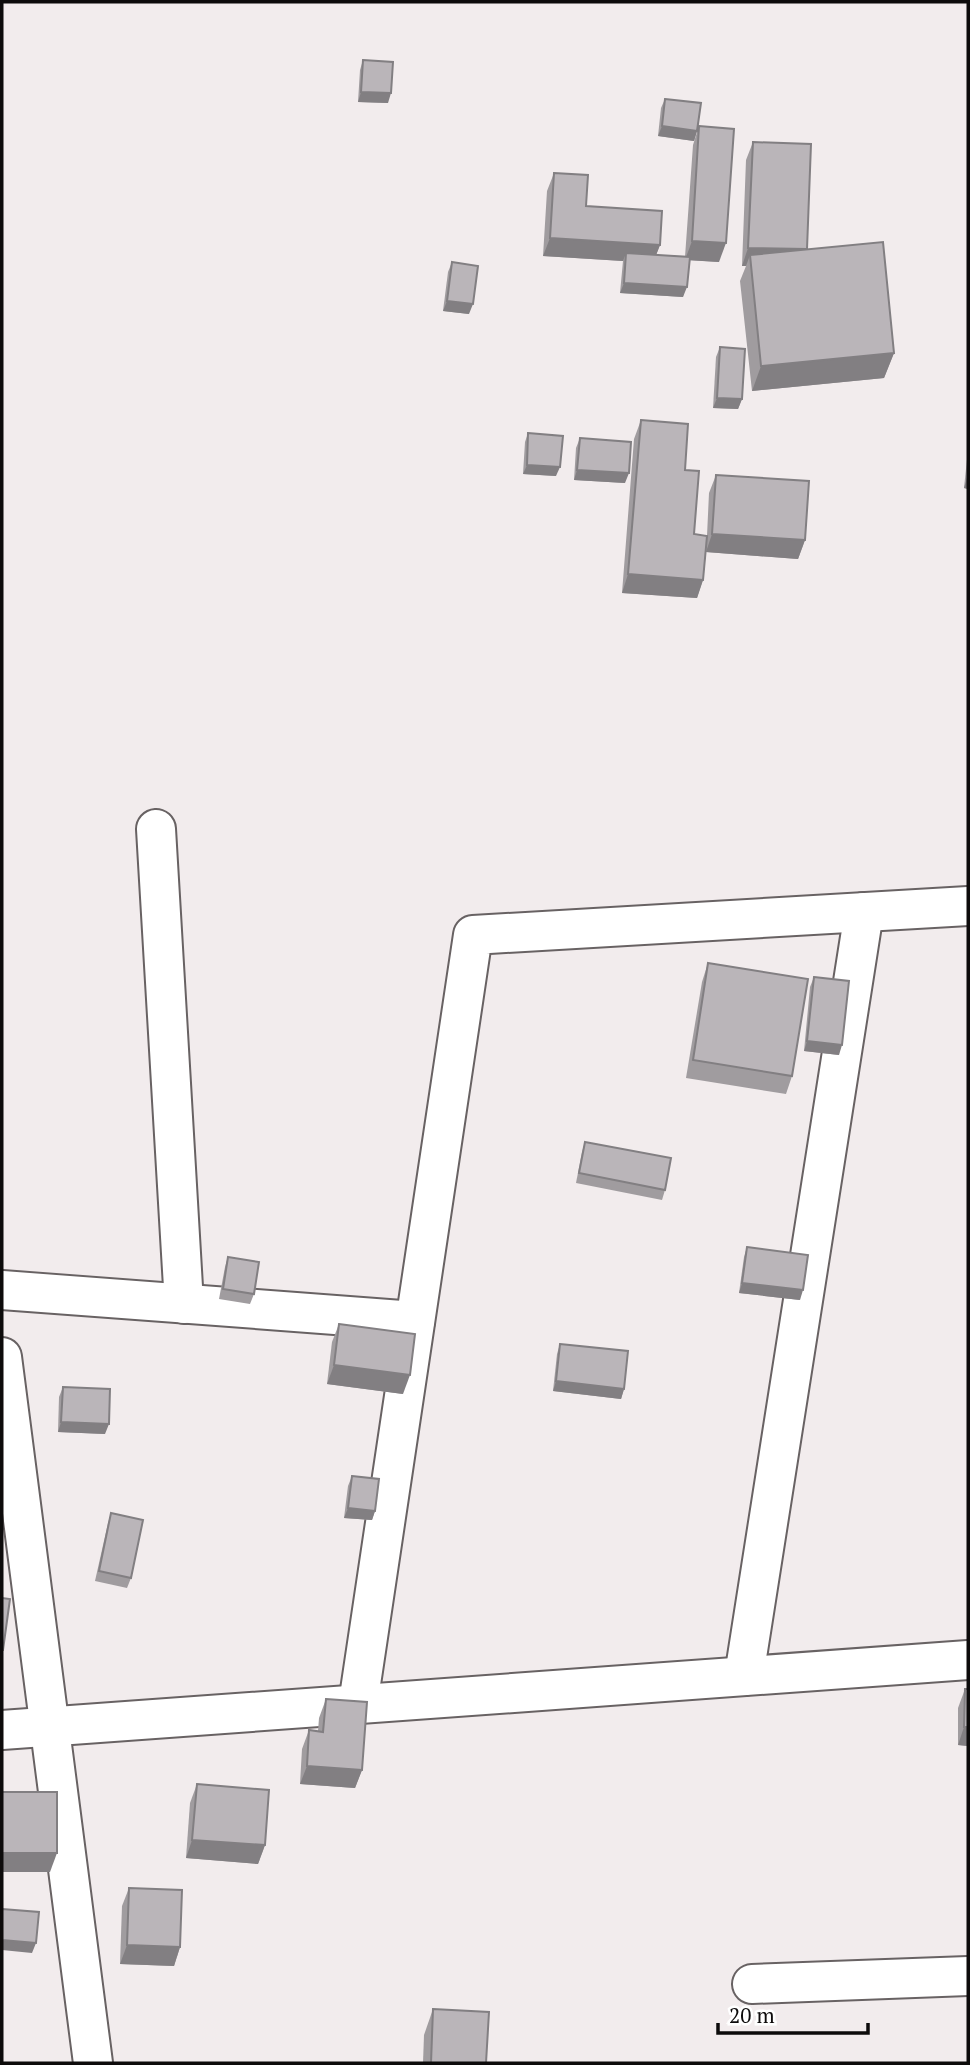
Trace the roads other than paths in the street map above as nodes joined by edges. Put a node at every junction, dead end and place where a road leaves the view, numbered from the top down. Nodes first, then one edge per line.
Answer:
1 (156, 829) dead end
2 (968, 906) edge
3 (864, 912) junction
4 (2, 1290) edge
5 (184, 1304) junction
6 (415, 1321) junction
7 (2, 1357) edge
8 (968, 1660) edge
9 (744, 1676) junction
10 (358, 1704) junction
11 (50, 1727) junction
12 (2, 1730) edge
13 (968, 1976) edge
14 (752, 1984) dead end
15 (93, 2063) edge

1 - 5 street
2 - 3 street
3 - 6 street
3 - 9 street
4 - 5 street
5 - 6 street
6 - 10 street
7 - 11 street
8 - 9 street
9 - 10 street
10 - 11 street
11 - 12 street
11 - 15 street
13 - 14 street

